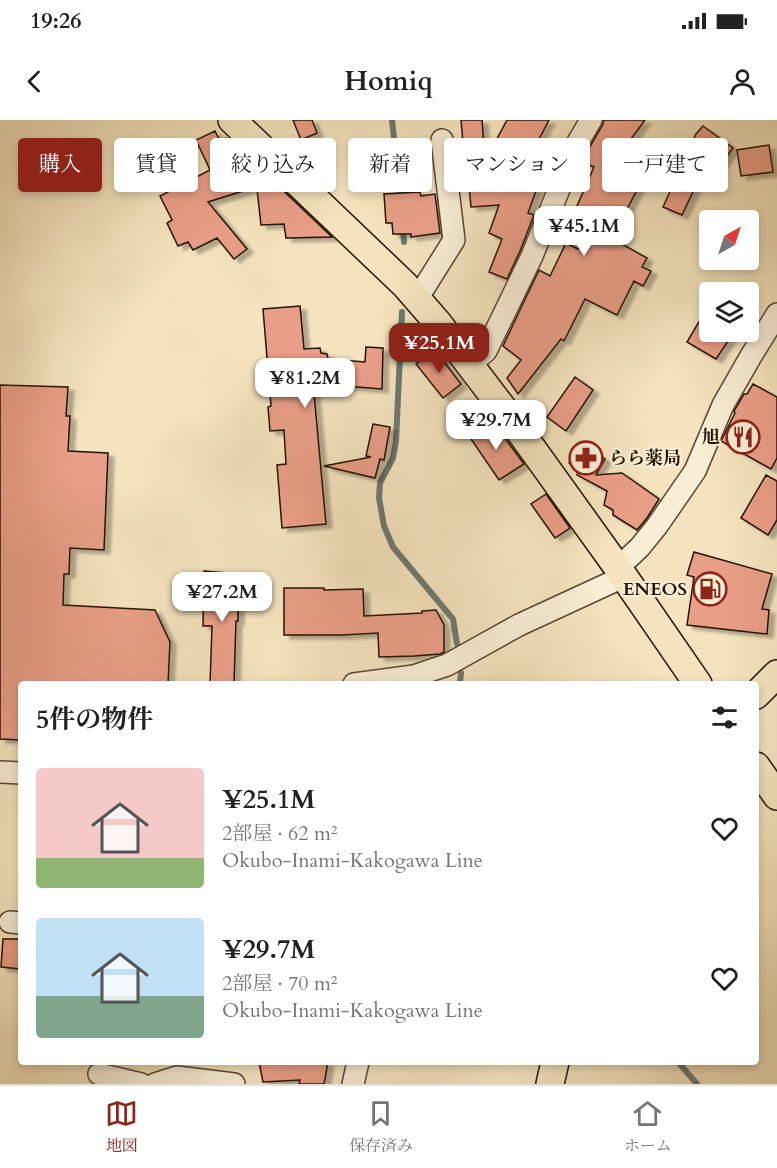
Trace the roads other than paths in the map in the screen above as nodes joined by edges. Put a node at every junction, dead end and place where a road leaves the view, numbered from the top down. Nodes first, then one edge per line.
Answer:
1 (232, 120) edge
2 (587, 121) edge
3 (442, 140) dead end
4 (417, 299) junction
5 (777, 314) edge
6 (470, 364) junction
7 (621, 572) junction
8 (446, 674) edge
9 (777, 674) edge
10 (376, 681) edge
11 (696, 681) edge
12 (759, 692) edge
13 (759, 770) edge
14 (0, 772) edge
15 (18, 773) edge
16 (777, 796) edge
17 (357, 1065) edge
18 (554, 1065) edge
19 (99, 1073) edge
20 (141, 1084) edge
21 (154, 1084) edge
22 (234, 1084) edge
23 (353, 1084) edge
24 (550, 1084) edge

1 - 4 main road
2 - 6 street
3 - 4 street
4 - 6 main road
5 - 7 street
6 - 7 main road
7 - 8 street
7 - 11 main road
8 - 10 street
9 - 12 main road
13 - 16 main road
14 - 15 street
17 - 23 street
18 - 24 main road
19 - 20 street
21 - 22 street

